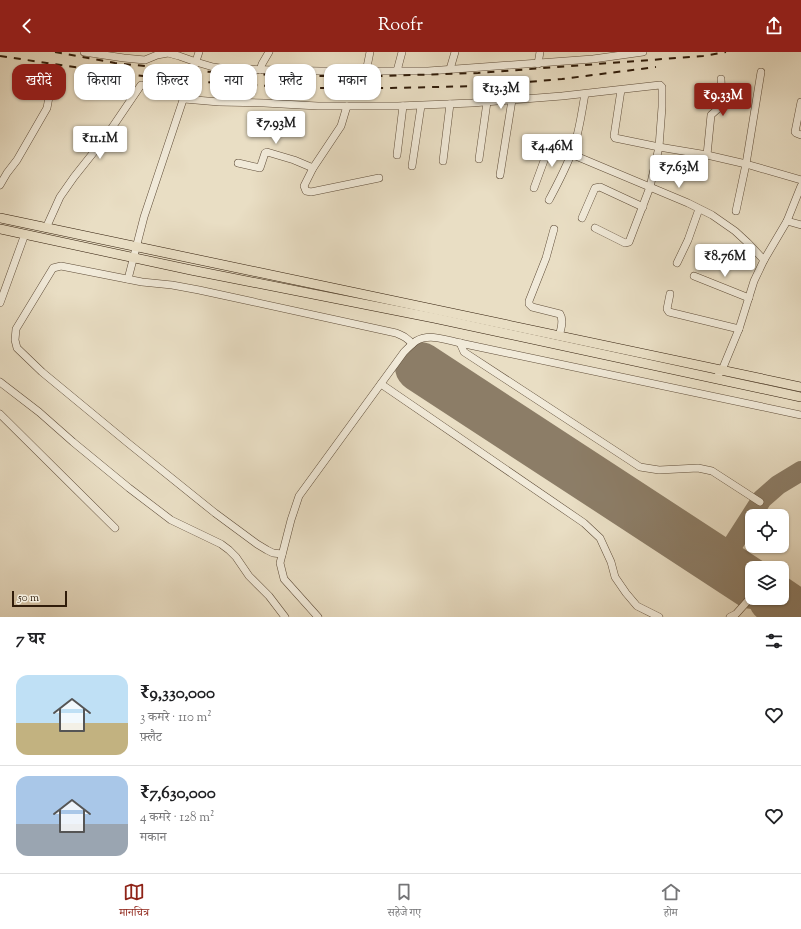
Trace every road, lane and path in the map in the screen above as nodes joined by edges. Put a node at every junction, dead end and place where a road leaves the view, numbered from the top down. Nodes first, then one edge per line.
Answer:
1 (84, 52) edge
2 (269, 52) edge
3 (370, 52) edge
4 (402, 52) edge
5 (455, 52) edge
6 (540, 52) edge
7 (643, 52) edge
8 (199, 53) edge
9 (621, 54) edge
10 (196, 62) junction
11 (368, 64) edge
12 (538, 64) junction
13 (450, 69) junction
14 (260, 70) junction
15 (324, 71) edge
16 (397, 71) junction
17 (381, 72) edge
18 (761, 72) dead end
19 (721, 79) dead end
20 (143, 85) edge
21 (621, 90) junction
22 (584, 94) junction
23 (48, 100) edge
24 (184, 100) edge
25 (196, 100) edge
26 (512, 100) junction
27 (487, 102) junction
28 (801, 102) edge
29 (450, 104) junction
30 (348, 106) junction
31 (403, 106) junction
32 (421, 106) junction
33 (801, 135) edge
34 (659, 147) junction
35 (397, 154) dead end
36 (572, 154) junction
37 (707, 155) junction
38 (479, 159) dead end
39 (443, 161) dead end
40 (238, 163) dead end
41 (746, 164) junction
42 (412, 166) dead end
43 (313, 168) junction
44 (500, 175) dead end
45 (379, 178) dead end
46 (801, 180) edge
47 (0, 185) edge
48 (801, 186) edge
49 (534, 188) dead end
50 (650, 188) junction
51 (549, 200) dead end
52 (643, 207) junction
53 (699, 208) junction
54 (736, 211) dead end
55 (0, 218) edge
56 (582, 218) dead end
57 (787, 221) junction
58 (801, 225) edge
59 (46, 228) junction
60 (595, 228) dead end
61 (0, 229) edge
62 (554, 229) dead end
63 (25, 234) junction
64 (137, 247) junction
65 (134, 258) junction
66 (764, 260) junction
67 (677, 263) dead end
68 (694, 276) dead end
69 (128, 279) junction
70 (670, 294) dead end
71 (749, 298) junction
72 (0, 303) edge
73 (739, 329) junction
74 (560, 336) junction
75 (460, 343) junction
76 (412, 344) junction
77 (722, 370) junction
78 (716, 378) junction
79 (0, 382) edge
80 (381, 384) junction
81 (801, 387) edge
82 (801, 397) edge
83 (0, 414) edge
84 (801, 415) edge
85 (760, 502) dead end
86 (115, 528) dead end
87 (282, 554) junction
88 (745, 604) edge
89 (285, 617) edge
90 (318, 617) edge
91 (658, 617) edge
92 (730, 617) edge

1 - 10 street
2 - 14 street
3 - 11 street
4 - 16 street
5 - 13 street
6 - 12 street
7 - 9 street
8 - 10 street
9 - 12 street
10 - 14 street
12 - 13 street
13 - 16 street
14 - 15 street
16 - 17 street
18 - 41 street
19 - 37 street
20 - 59 street
21 - 22 street
21 - 34 street
21 - 34 street
22 - 26 street
22 - 36 street
23 - 47 street
24 - 64 street
25 - 30 street
26 - 27 street
26 - 44 street
27 - 29 street
27 - 38 street
28 - 33 street
29 - 32 street
29 - 39 street
30 - 31 street
30 - 43 street
31 - 32 street
31 - 35 street
32 - 42 street
34 - 37 street
34 - 50 street
36 - 49 street
36 - 50 street
36 - 51 street
37 - 41 street
40 - 43 street
41 - 46 street
41 - 54 street
43 - 45 street
48 - 57 street
50 - 52 street
50 - 53 street
52 - 56 street
52 - 60 street
53 - 66 street
53 - 67 street
55 - 59 main road
57 - 58 street
57 - 66 street
59 - 64 main road
61 - 63 main road
62 - 74 street
63 - 65 main road
63 - 72 street
64 - 65 street
64 - 74 main road
65 - 69 street
65 - 78 main road
66 - 71 street
68 - 71 street
69 - 76 street
69 - 87 street
70 - 73 street
71 - 73 street
73 - 77 street
74 - 77 main road
75 - 76 street
75 - 84 street
75 - 85 street
76 - 80 street
77 - 78 street
77 - 81 main road
78 - 82 main road
79 - 89 street
80 - 87 street
80 - 91 street
83 - 86 street
87 - 90 street
88 - 92 street

